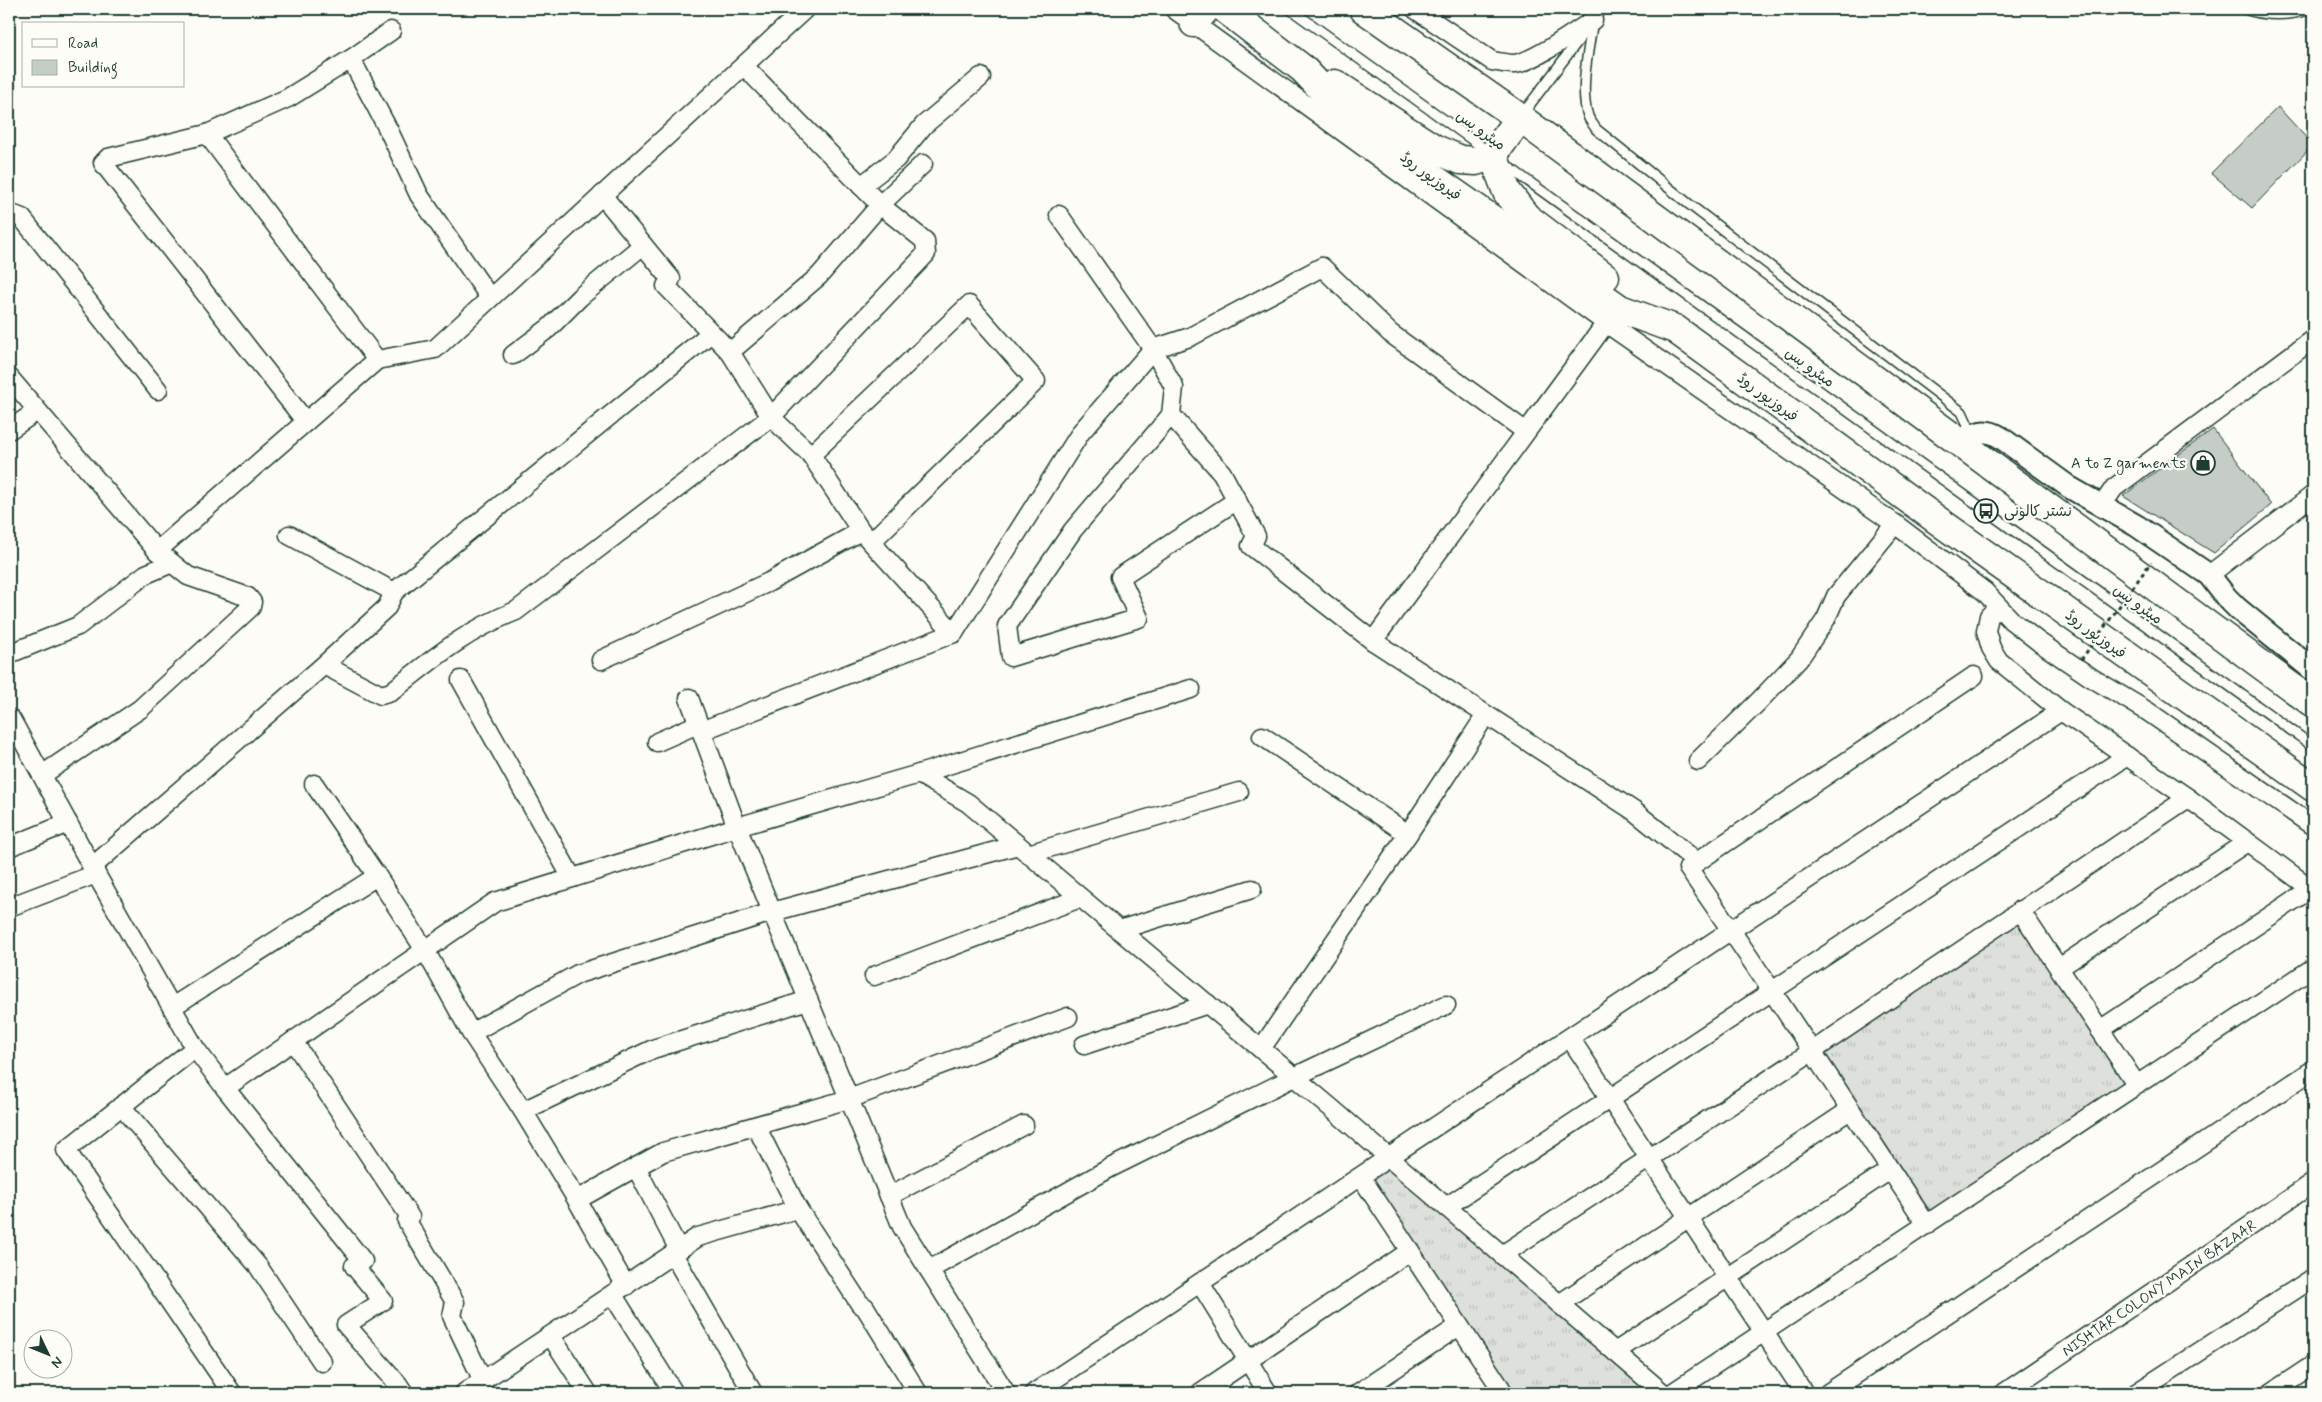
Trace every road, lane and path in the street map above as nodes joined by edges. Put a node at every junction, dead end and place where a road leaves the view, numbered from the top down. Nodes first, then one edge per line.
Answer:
1 (805, 9) edge
2 (1225, 9) edge
3 (1290, 9) edge
4 (1364, 9) edge
5 (2245, 9) edge
6 (2312, 9) edge
7 (1419, 11) edge
8 (1192, 14) edge
9 (1598, 14) edge
10 (391, 31) dead end
11 (1404, 36) junction
12 (351, 59) junction
13 (744, 66) junction
14 (1304, 69) junction
15 (981, 77) dead end
16 (1520, 118) junction
17 (207, 134) junction
18 (1493, 155) junction
19 (923, 164) dead end
20 (861, 186) junction
21 (602, 195) junction
22 (880, 205) junction
23 (9, 213) edge
24 (1059, 215) dead end
25 (643, 245) junction
26 (490, 298) junction
27 (1606, 323) junction
28 (1675, 329) junction
29 (711, 333) junction
30 (2313, 339) edge
31 (1153, 349) junction
32 (730, 352) junction
33 (513, 355) dead end
34 (377, 360) junction
35 (9, 377) edge
36 (158, 390) dead end
37 (37, 411) junction
38 (1171, 415) junction
39 (770, 416) junction
40 (306, 422) junction
41 (9, 430) edge
42 (1525, 431) junction
43 (1828, 441) junction
44 (1963, 443) junction
45 (811, 455) junction
46 (1812, 466) junction
47 (2313, 495) edge
48 (1237, 500) junction
49 (2100, 506) junction
50 (1895, 524) junction
51 (290, 535) dead end
52 (866, 536) junction
53 (157, 551) junction
54 (2152, 562) dead end
55 (172, 563) junction
56 (2209, 575) junction
57 (394, 592) junction
58 (1999, 607) junction
59 (954, 633) junction
60 (1373, 641) junction
61 (9, 654) edge
62 (601, 660) dead end
63 (2081, 660) dead end
64 (324, 665) junction
65 (2312, 668) edge
66 (1974, 676) dead end
67 (461, 680) dead end
68 (1191, 688) dead end
69 (689, 698) dead end
70 (2313, 703) edge
71 (2061, 711) junction
72 (1486, 715) junction
73 (11, 719) dead end
74 (700, 728) junction
75 (1262, 736) dead end
76 (657, 742) dead end
77 (2313, 746) edge
78 (2126, 756) junction
79 (1698, 761) dead end
80 (919, 774) junction
81 (42, 775) junction
82 (314, 784) dead end
83 (2313, 787) edge
84 (1239, 792) dead end
85 (2188, 798) junction
86 (68, 823) junction
87 (2313, 826) edge
88 (736, 827) junction
89 (1408, 834) junction
90 (2247, 842) junction
91 (9, 846) edge
92 (1023, 849) junction
93 (1696, 862) junction
94 (94, 871) junction
95 (377, 876) junction
96 (572, 878) junction
97 (1252, 889) dead end
98 (2312, 889) edge
99 (1080, 898) junction
100 (9, 907) edge
101 (2020, 910) junction
102 (772, 912) junction
103 (1731, 929) junction
104 (1119, 930) junction
105 (425, 950) junction
106 (2059, 968) junction
107 (2313, 968) edge
108 (874, 976) dead end
109 (1772, 990) junction
110 (808, 1000) junction
111 (1208, 1004) junction
112 (1446, 1005) dead end
113 (172, 1007) junction
114 (1068, 1017) dead end
115 (2100, 1030) junction
116 (471, 1033) junction
117 (1570, 1038) junction
118 (293, 1041) junction
119 (1084, 1045) dead end
120 (195, 1048) junction
121 (1261, 1049) junction
122 (1811, 1052) junction
123 (2313, 1070) edge
124 (1294, 1077) junction
125 (2137, 1085) junction
126 (225, 1088) junction
127 (1610, 1098) junction
128 (849, 1099) junction
129 (121, 1106) junction
130 (523, 1110) junction
131 (1850, 1110) junction
132 (1024, 1125) dead end
133 (756, 1126) junction
134 (1649, 1157) junction
135 (1390, 1158) junction
136 (636, 1167) junction
137 (1890, 1170) junction
138 (1361, 1177) junction
139 (2313, 1182) edge
140 (889, 1196) junction
141 (577, 1200) junction
142 (1446, 1207) junction
143 (798, 1209) junction
144 (1687, 1218) junction
145 (1926, 1224) junction
146 (1410, 1251) junction
147 (676, 1252) junction
148 (1502, 1255) junction
149 (930, 1270) junction
150 (1728, 1278) junction
151 (2313, 1278) edge
152 (1200, 1283) junction
153 (619, 1290) junction
154 (1558, 1304) junction
155 (1460, 1326) junction
156 (1764, 1333) junction
157 (551, 1336) junction
158 (1615, 1352) junction
159 (1249, 1360) junction
160 (322, 1362) dead end
161 (2313, 1365) edge
162 (483, 1381) junction
163 (232, 1393) edge
164 (404, 1393) edge
165 (464, 1393) edge
166 (588, 1393) edge
167 (674, 1393) edge
168 (754, 1393) edge
169 (918, 1393) edge
170 (1006, 1393) edge
171 (1034, 1393) edge
172 (1200, 1393) edge
173 (1268, 1393) edge
174 (1358, 1393) edge
175 (1503, 1393) edge
176 (1663, 1393) edge
177 (1672, 1393) edge
178 (1804, 1393) edge
179 (1828, 1393) edge
180 (2004, 1393) edge
181 (2136, 1393) edge
182 (2271, 1393) edge

1 - 13 street
2 - 14 main road, فیروزپور روڈ
3 - 18 lane, میٹرو بس
4 - 11 main road
5 - 6 lane
7 - 9 street
7 - 11 street
8 - 27 street
9 - 16 lane
9 - 44 lane
10 - 12 street
11 - 16 main road
12 - 17 street
12 - 26 street
13 - 20 street
13 - 21 street
14 - 18 main road
14 - 28 main road, فیروزپور روڈ
15 - 20 street
16 - 18 main road
16 - 44 main road
17 - 34 street
17 - 40 street
18 - 28 main road
18 - 77 lane, میٹرو بس
19 - 22 street
20 - 22 street
21 - 25 street
21 - 26 street
22 - 32 street
22 - 39 street
23 - 36 street
24 - 31 street
25 - 29 street
25 - 33 street
26 - 34 street
27 - 42 street
27 - 46 street
28 - 43 main road, فیروزپور روڈ
29 - 32 street
29 - 57 street
30 - 49 street
31 - 38 street
31 - 42 street
31 - 59 street
32 - 39 street
34 - 40 street
35 - 37 street
37 - 41 street
37 - 53 street
38 - 48 street
38 - 48 street
39 - 45 street
39 - 64 street
40 - 53 street
42 - 60 street
43 - 46 street
43 - 83 main road, فیروزپور روڈ
44 - 49 street
44 - 70 main road
45 - 52 street
45 - 52 street
46 - 50 street
47 - 56 street
48 - 60 street
49 - 56 street
50 - 58 street
50 - 79 street
51 - 57 street
52 - 59 street
52 - 62 street
53 - 55 street
54 - 63 path, bridge
55 - 61 street
55 - 81 street
56 - 65 street
57 - 64 street
58 - 71 street
58 - 87 street
59 - 74 street
60 - 72 street
64 - 94 street
66 - 93 street
67 - 96 street
68 - 80 street
69 - 74 street
71 - 78 street
71 - 103 street
72 - 89 street
72 - 93 street
73 - 81 street
74 - 76 street
74 - 88 street
75 - 89 street
78 - 85 street
78 - 109 street
80 - 88 street
80 - 92 street
81 - 86 street
82 - 95 street
84 - 92 street
85 - 90 street
85 - 101 street
86 - 91 street
86 - 94 street
88 - 96 street
88 - 102 street
89 - 121 street
90 - 98 street
90 - 106 street
92 - 99 street
92 - 102 street
93 - 103 street
94 - 100 street
94 - 113 street
95 - 105 street
95 - 113 street
96 - 105 street
97 - 104 street
98 - 115 street
99 - 104 street
99 - 108 street
101 - 106 street
101 - 122 street
102 - 110 street
102 - 116 street
103 - 109 street
103 - 117 street
104 - 111 street
105 - 116 street
105 - 118 street
106 - 115 street
107 - 125 street
109 - 122 street
109 - 127 street
110 - 128 street
110 - 130 street
111 - 119 street
111 - 121 street
112 - 124 street
113 - 120 street
114 - 128 street
115 - 125 street
116 - 130 street
117 - 127 street
117 - 135 street
118 - 126 street
118 - 162 street
120 - 126 street
120 - 129 street
121 - 124 street
122 - 131 street
122 - 134 street
123 - 179 street
124 - 135 street
124 - 149 street
125 - 145 street
126 - 164 street
127 - 134 street
127 - 142 street
128 - 133 street
128 - 140 street
129 - 160 street
129 - 163 street
130 - 141 street
131 - 137 street
131 - 144 street
132 - 140 street
133 - 136 street
133 - 143 street
134 - 144 street
134 - 148 street
135 - 138 street
135 - 142 street
136 - 141 street
136 - 147 street
137 - 145 street
137 - 150 street
138 - 146 street
138 - 152 street
139 - 180 street, NISHTAR COLONY MAIN BAZAAR
140 - 149 street
141 - 153 street
142 - 148 street
143 - 147 street
143 - 169 street
144 - 150 street
144 - 154 street
145 - 156 street
146 - 155 street
146 - 159 street
147 - 153 street
147 - 168 street
148 - 154 street
149 - 170 street
150 - 156 street
150 - 158 street
151 - 181 street
152 - 159 street
152 - 171 street
153 - 157 street
153 - 167 street
154 - 158 street
155 - 174 street
155 - 175 street
156 - 177 street
156 - 178 street
157 - 162 street
157 - 166 street
158 - 176 street
159 - 172 street
159 - 173 street
161 - 182 street
162 - 165 street

